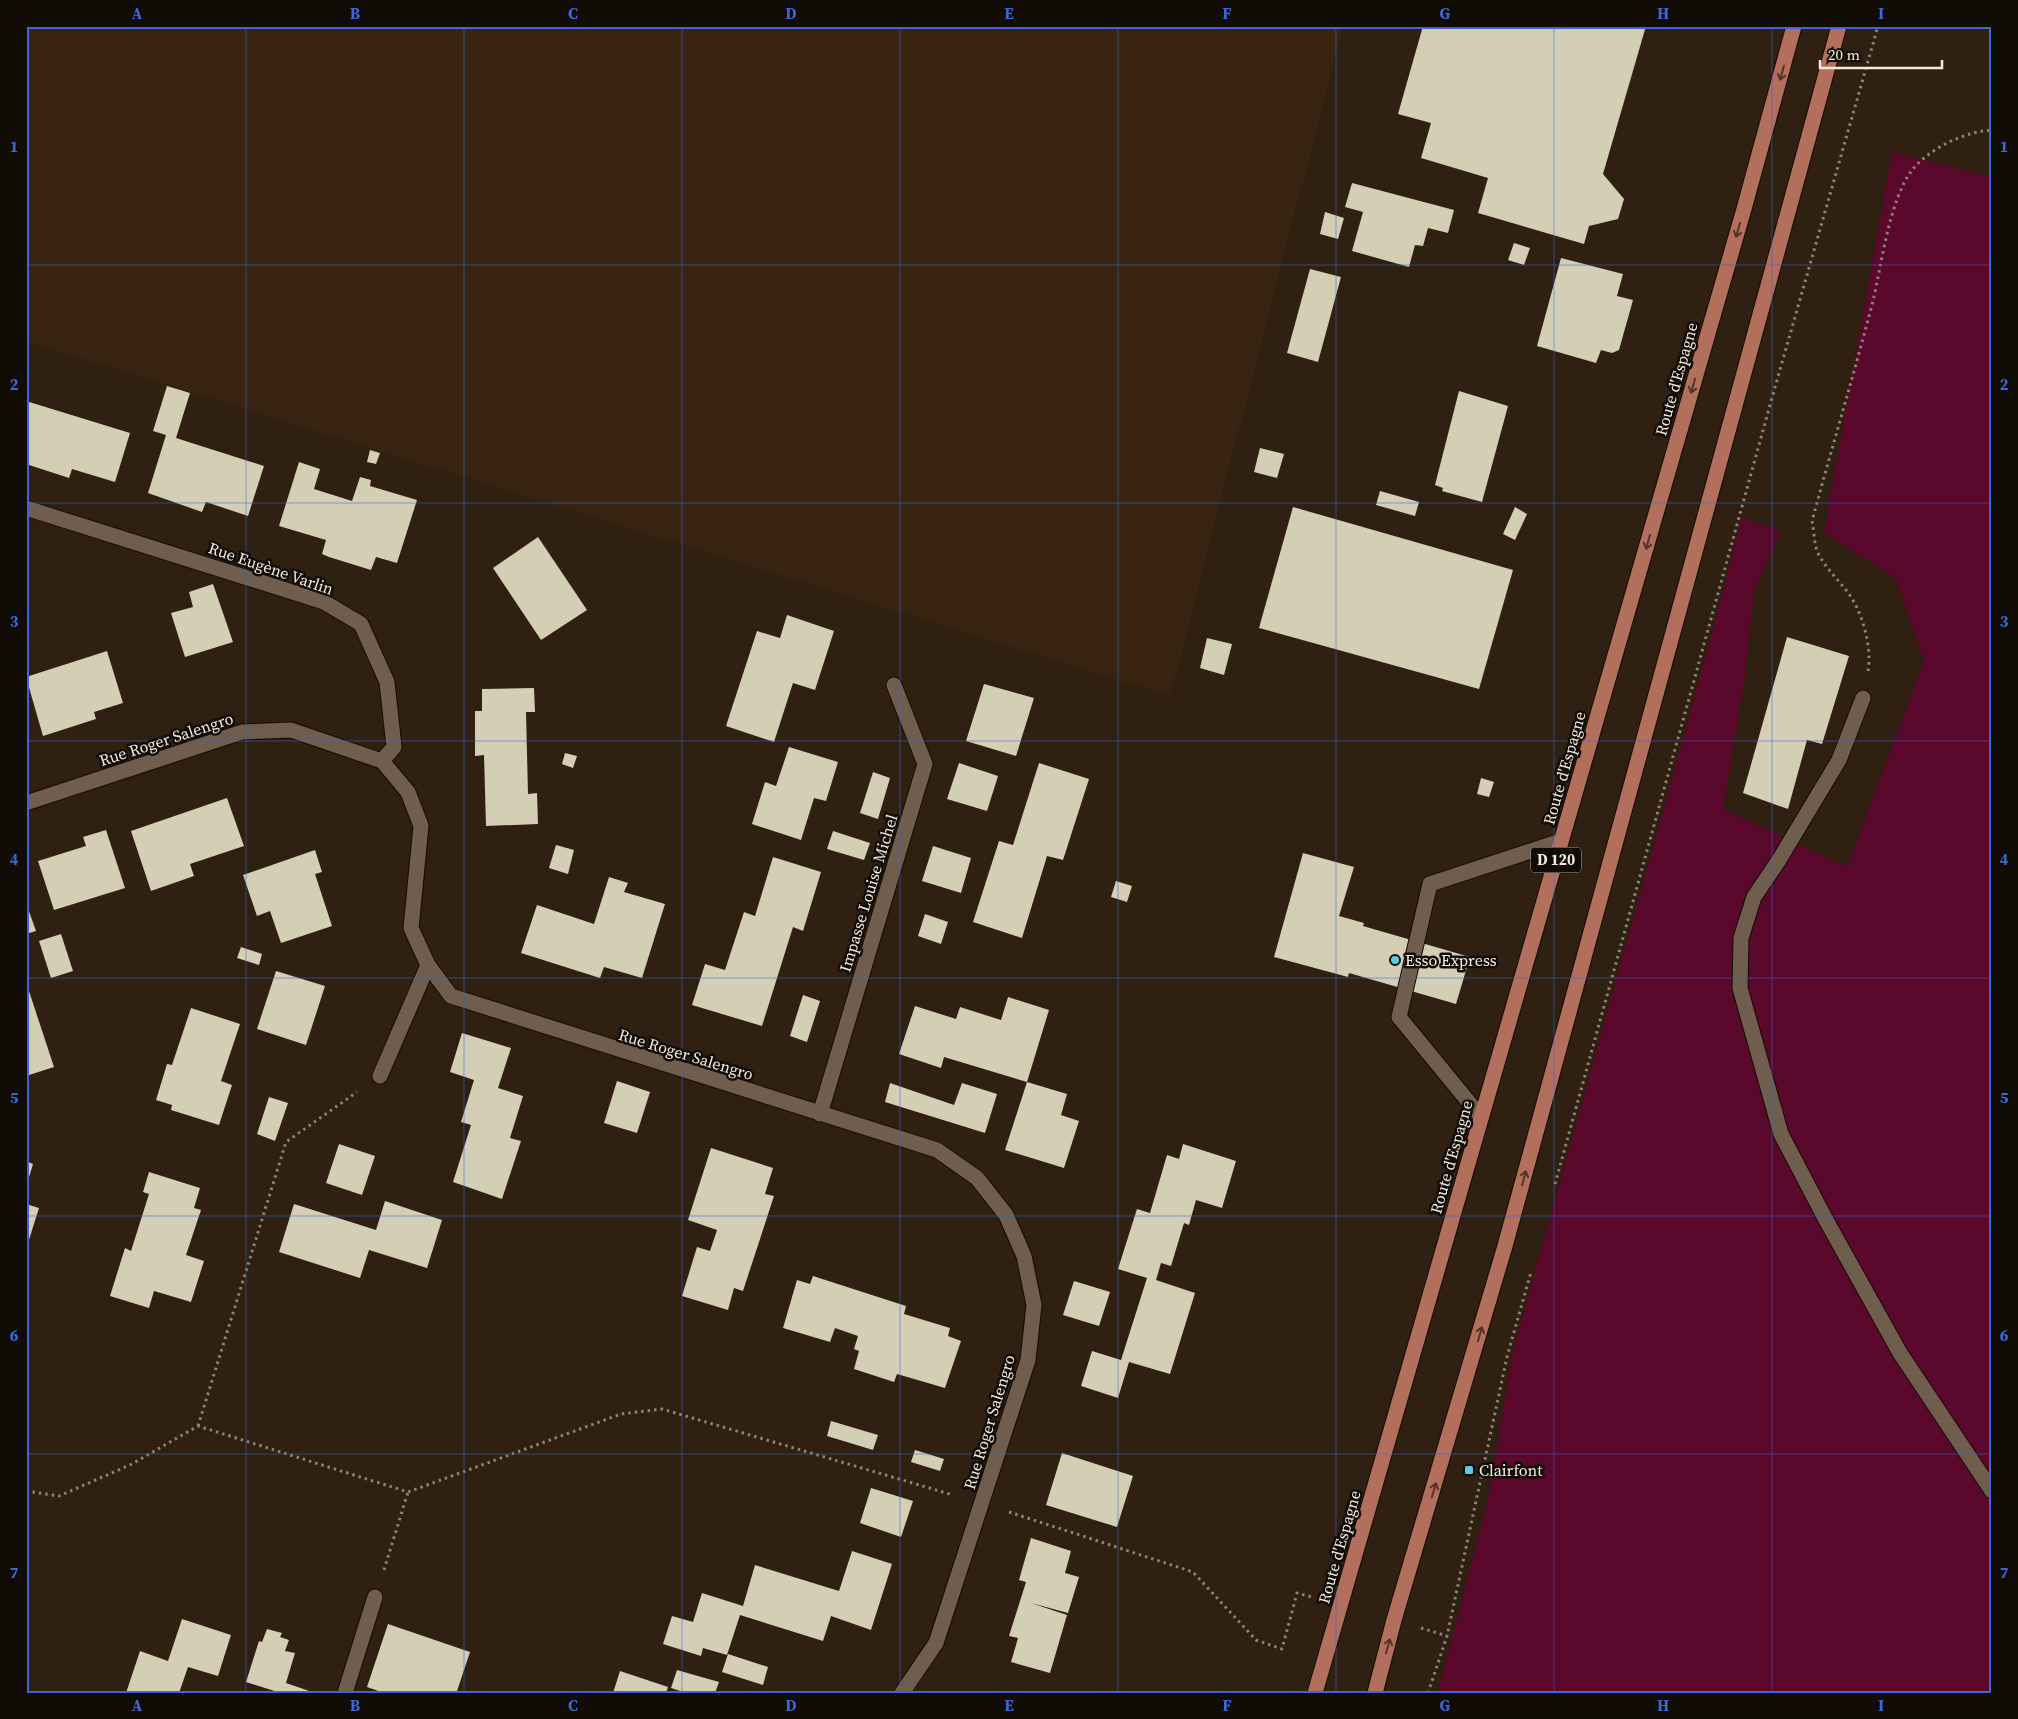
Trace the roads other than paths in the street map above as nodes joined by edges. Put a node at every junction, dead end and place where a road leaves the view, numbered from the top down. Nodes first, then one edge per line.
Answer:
1 (1794, 26) edge
2 (1839, 26) edge
3 (26, 508) edge
4 (894, 685) dead end
5 (1863, 698) road end
6 (382, 761) junction
7 (26, 803) edge
8 (1561, 841) junction
9 (428, 965) junction
10 (380, 1076) road end
11 (820, 1114) junction
12 (1481, 1117) junction
13 (1992, 1491) edge
14 (375, 1597) road end
15 (345, 1693) edge
16 (902, 1693) edge
17 (1316, 1693) edge
18 (1375, 1693) edge

1 -> 8 main road, Route d'Espagne / D 120
18 -> 2 main road
3 - 6 street, Rue Eugène Varlin
4 - 11 street, Impasse Louise Michel
5 - 13 street
6 - 7 street, Rue Roger Salengro
6 - 9 street, Rue Roger Salengro
8 - 12 main road, Route d'Espagne / D 120
8 - 12 street
9 - 10 street
9 - 11 street, Rue Roger Salengro
11 - 16 street, Rue Roger Salengro
12 - 17 main road, Route d'Espagne / D 120
14 - 15 street

